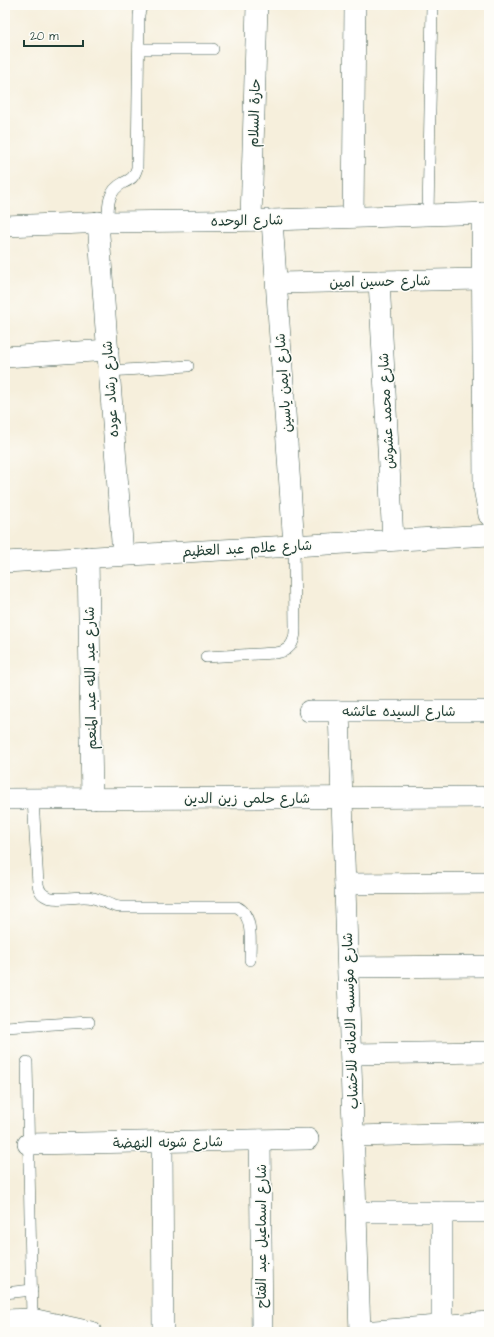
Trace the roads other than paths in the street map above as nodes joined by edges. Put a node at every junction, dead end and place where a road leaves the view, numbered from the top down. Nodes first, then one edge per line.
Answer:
1 (143, 5) edge
2 (257, 5) edge
3 (354, 5) edge
4 (432, 5) edge
5 (139, 48) junction
6 (213, 49) dead end
7 (486, 213) edge
8 (428, 215) junction
9 (353, 217) junction
10 (251, 220) junction
11 (272, 220) junction
12 (103, 222) junction
13 (5, 226) edge
14 (482, 279) junction
15 (379, 281) junction
16 (277, 283) junction
17 (108, 350) junction
18 (5, 357) edge
19 (188, 366) dead end
20 (109, 371) junction
21 (489, 515) edge
22 (489, 535) edge
23 (393, 540) junction
24 (294, 546) junction
25 (123, 555) junction
26 (88, 557) junction
27 (5, 562) edge
28 (206, 657) dead end
29 (309, 711) dead end
30 (339, 711) junction
31 (489, 711) edge
32 (489, 797) edge
33 (342, 798) junction
34 (5, 799) edge
35 (33, 799) junction
36 (92, 799) junction
37 (489, 883) edge
38 (345, 884) junction
39 (250, 960) dead end
40 (489, 966) edge
41 (348, 967) junction
42 (89, 1022) dead end
43 (5, 1027) edge
44 (489, 1052) edge
45 (351, 1054) junction
46 (27, 1062) dead end
47 (489, 1133) edge
48 (353, 1136) junction
49 (308, 1139) dead end
50 (260, 1140) junction
51 (162, 1142) junction
52 (28, 1144) junction
53 (356, 1212) junction
54 (442, 1212) junction
55 (489, 1212) edge
56 (32, 1290) junction
57 (5, 1293) edge
58 (5, 1320) edge
59 (489, 1322) edge
60 (43, 1324) edge
61 (453, 1327) edge
62 (389, 1331) edge
63 (90, 1332) edge
64 (163, 1332) edge
65 (262, 1332) edge
66 (361, 1332) edge

1 - 5 lane
2 - 10 street, حارة السلام
3 - 9 street
4 - 8 lane
5 - 6 lane
5 - 12 lane
7 - 8 street, شارع الوحده
7 - 14 street
8 - 9 street, شارع الوحده
9 - 11 street, شارع الوحده
10 - 11 street, شارع الوحده
10 - 12 street, شارع الوحده
11 - 16 street, شارع ايمن ياسين
12 - 13 street, شارع الوحده
12 - 17 street, شارع رشاد عوده
14 - 15 street, شارع حسين امين
14 - 21 street
15 - 16 street, شارع حسين امين
15 - 23 street, شارع محمد عشوش
16 - 24 street, شارع ايمن ياسين
17 - 18 street
17 - 20 street, شارع رشاد عوده
19 - 20 lane
20 - 25 street, شارع رشاد عوده
22 - 23 street, شارع علام عبد العظيم
23 - 24 street, شارع علام عبد العظيم
24 - 25 street, شارع علام عبد العظيم
24 - 28 lane
25 - 26 street, شارع علام عبد العظيم
26 - 27 street, شارع علام عبد العظيم
26 - 36 street, شارع عبد الله عبد المنعم
29 - 30 street, شارع السيده عائشه
30 - 31 street, شارع السيده عائشه
30 - 33 street, شارع مؤسسه الامانه للاخشاب
32 - 33 street, شارع حلمى زين الدين
33 - 36 street, شارع حلمى زين الدين
33 - 38 street, شارع مؤسسه الامانه للاخشاب
34 - 35 street, شارع حلمى زين الدين
35 - 36 street, شارع حلمى زين الدين
35 - 39 lane
37 - 38 street
38 - 41 street, شارع مؤسسه الامانه للاخشاب
40 - 41 street
41 - 45 street, شارع مؤسسه الامانه للاخشاب
42 - 43 lane
44 - 45 street
45 - 48 street, شارع مؤسسه الامانه للاخشاب
46 - 52 lane
47 - 48 street
48 - 53 street, شارع مؤسسه الامانه للاخشاب
49 - 50 street, شارع شونه النهضة
50 - 51 street, شارع شونه النهضة
50 - 65 street, شارع اسماعيل عبد الفتاح
51 - 52 street, شارع شونه النهضة
51 - 64 street
52 - 56 lane
53 - 54 street
53 - 66 street, شارع مؤسسه الامانه للاخشاب
54 - 55 street
54 - 61 street
56 - 57 lane
56 - 60 lane
58 - 60 street
59 - 61 street
60 - 63 street
61 - 62 street
62 - 66 street

